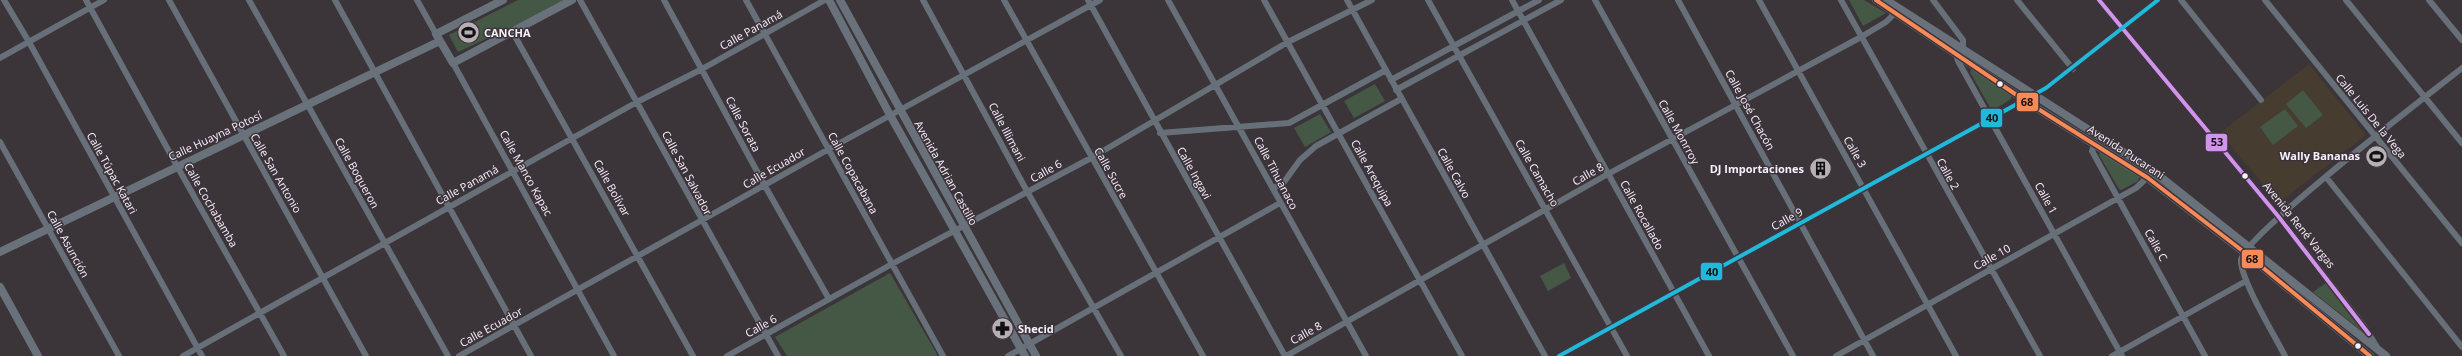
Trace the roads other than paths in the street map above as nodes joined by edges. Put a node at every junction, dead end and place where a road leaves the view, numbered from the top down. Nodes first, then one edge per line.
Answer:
1 (4, 0) edge
2 (86, 0) edge
3 (104, 0) edge
4 (169, 0) edge
5 (249, 0) edge
6 (335, 0) edge
7 (417, 0) edge
8 (572, 0) edge
9 (580, 0) edge
10 (664, 0) edge
11 (746, 0) edge
12 (825, 0) edge
13 (829, 0) edge
14 (840, 0) edge
15 (923, 0) edge
16 (1004, 0) edge
17 (1100, 0) edge
18 (1168, 0) edge
19 (1264, 0) edge
20 (1347, 0) edge
21 (1372, 0) edge
22 (1428, 0) edge
23 (1512, 0) edge
24 (1539, 0) edge
25 (1561, 0) edge
26 (1595, 0) edge
27 (1678, 0) edge
28 (1759, 0) edge
29 (1841, 0) edge
30 (1876, 0) edge
31 (1886, 0) edge
32 (1933, 0) edge
33 (2017, 0) edge
34 (2099, 0) edge
35 (2158, 0) edge
36 (2181, 0) edge
37 (2265, 0) edge
38 (2346, 0) edge
39 (2429, 0) edge
40 (501, 1) edge
41 (1089, 3) edge
42 (91, 8) junction
43 (1353, 10) junction
44 (1897, 11) junction
45 (1519, 12) junction
46 (1523, 21) junction
47 (2123, 29) junction
48 (512, 32) junction
49 (765, 34) junction
50 (1861, 37) junction
51 (438, 38) junction
52 (1026, 40) junction
53 (2462, 40) edge
54 (29, 42) junction
55 (1288, 42) junction
56 (1453, 46) junction
57 (1959, 52) junction
58 (1459, 56) junction
59 (0, 58) edge
60 (453, 63) junction
61 (2462, 68) edge
62 (702, 69) junction
63 (2073, 69) junction
64 (1386, 70) junction
65 (375, 72) junction
66 (1798, 72) junction
67 (965, 75) junction
68 (1391, 80) junction
69 (1216, 85) junction
70 (1396, 90) junction
71 (2033, 96) junction
72 (1401, 98) junction
73 (2425, 98) junction
74 (2024, 100) junction
75 (2261, 100) dead end
76 (637, 102) junction
77 (307, 104) junction
78 (1323, 105) junction
79 (1735, 105) junction
80 (899, 111) junction
81 (890, 115) junction
82 (1991, 118) junction
83 (1154, 121) junction
84 (1239, 126) junction
85 (1160, 133) junction
86 (1339, 134) junction
87 (242, 135) junction
88 (2375, 137) junction
89 (572, 138) junction
90 (1671, 140) junction
91 (0, 142) edge
92 (2462, 143) edge
93 (2094, 144) junction
94 (829, 149) junction
95 (1925, 153) junction
96 (1091, 158) junction
97 (177, 166) junction
98 (2153, 170) junction
99 (512, 172) junction
100 (1608, 174) junction
101 (2326, 177) junction
102 (2148, 178) junction
103 (765, 186) junction
104 (1274, 188) junction
105 (1864, 188) junction
106 (1028, 193) junction
107 (114, 198) junction
108 (2118, 198) junction
109 (1280, 202) junction
110 (448, 208) junction
111 (1546, 210) junction
112 (2278, 216) junction
113 (701, 220) junction
114 (1801, 222) junction
115 (963, 226) junction
116 (48, 229) junction
117 (954, 231) junction
118 (2054, 234) junction
119 (1220, 239) junction
120 (385, 243) junction
121 (2462, 243) edge
122 (1483, 245) junction
123 (2247, 249) junction
124 (0, 252) edge
125 (639, 256) junction
126 (1738, 258) junction
127 (892, 264) junction
128 (1990, 270) junction
129 (1156, 274) junction
130 (324, 277) junction
131 (1420, 281) junction
132 (2246, 281) junction
133 (0, 287) edge
134 (578, 290) junction
135 (1674, 293) junction
136 (830, 299) junction
137 (1928, 305) junction
138 (1094, 308) junction
139 (261, 312) junction
140 (2184, 316) junction
141 (1347, 322) junction
142 (514, 326) junction
143 (1611, 327) junction
144 (766, 335) junction
145 (1864, 340) junction
146 (1029, 345) junction
147 (2377, 347) junction
148 (2462, 347) edge
149 (198, 348) junction
150 (1023, 353) edge
151 (2121, 354) edge
152 (2369, 355) edge
153 (38, 356) edge
154 (119, 356) edge
155 (183, 356) edge
156 (202, 356) edge
157 (284, 356) edge
158 (366, 356) edge
159 (448, 356) edge
160 (459, 356) edge
161 (531, 356) edge
162 (614, 356) edge
163 (693, 356) edge
164 (727, 356) edge
165 (778, 356) edge
166 (943, 356) edge
167 (1008, 356) edge
168 (1036, 356) edge
169 (1121, 356) edge
170 (1203, 356) edge
171 (1286, 356) edge
172 (1366, 356) edge
173 (1462, 356) edge
174 (1545, 356) edge
175 (1559, 356) edge
176 (1627, 356) edge
177 (1709, 356) edge
178 (1793, 356) edge
179 (1836, 356) edge
180 (1873, 356) edge
181 (1956, 356) edge
182 (2040, 356) edge
183 (2112, 356) edge
184 (2205, 356) edge
185 (2285, 356) edge
186 (2386, 356) edge

1 - 54 street, Calle Túpac Katari
2 - 42 street, Calle Cochabamba
3 - 42 street
4 - 87 street, Calle San Antonio
5 - 77 street, Calle Boqueron
6 - 65 street
7 - 51 street, Calle Manco Kapac
8 - 48 street
9 - 76 street, Calle San Salvador
10 - 62 street, Calle Sorata
11 - 49 street, Calle Copacabana
12 - 49 street, Calle Panamá
13 - 81 street, Avenida Adrian Castillo
14 - 80 street, Avenida Adrian Castillo
15 - 67 street, Calle Illimani
16 - 52 street, Calle Sucre
17 - 41 street, Calle Ecuador
18 - 69 street, Calle Tihuanaco
19 - 55 street, Calle Arequipa
20 - 43 street, Calle Calvo
21 - 43 street, Calle 6
22 - 56 street, Calle Camacho
23 - 45 street, Calle Rocallado
24 - 45 street
25 - 46 street
26 - 90 street, Calle Monrroy
27 - 79 street, Calle José Chacón
28 - 66 street, Calle 3
29 - 50 street, Calle 2
30 - 44 street, Avenida Pucarani
31 - 44 street, Avenida Pucarani
32 - 57 street, Calle 1
33 - 63 street
34 - 47 street, Avenida René Vargas
35 - 47 street, Calle 9
36 - 75 street
37 - 88 street, Calle Luis De la Vega
38 - 73 street
39 - 53 street
40 - 51 street, Calle Huayna Potosí
41 - 52 street, Calle Ecuador
41 - 83 street, Calle Ingavi
42 - 54 street
42 - 97 street, Calle Cochabamba
43 - 55 street, Calle 6
43 - 64 street, Calle Calvo
44 - 50 street, Calle 8
44 - 57 street, Avenida Pucarani
45 - 46 street, Calle Rocallado
45 - 56 street
46 - 58 street
46 - 100 street, Calle Rocallado
47 - 63 street, Calle 9
47 - 112 street, Avenida René Vargas
48 - 60 street
48 - 89 street, Calle Bolívar
49 - 62 street, Calle Panamá
49 - 94 street, Calle Copacabana
50 - 66 street, Calle 8
50 - 95 street, Calle 2
51 - 60 street, Calle Manco Kapac
51 - 65 street, Calle Huayna Potosí
52 - 67 street, Calle Ecuador
52 - 96 street, Calle Sucre
54 - 59 street
54 - 107 street, Calle Túpac Katari
55 - 69 street, Calle 6
55 - 78 street, Calle Arequipa
56 - 58 street, Calle Camacho
56 - 68 street
57 - 71 street, Avenida Pucarani
57 - 74 street, Avenida Pucarani
57 - 82 street, Calle 1
58 - 70 street
58 - 111 street, Calle Camacho
60 - 99 street, Calle Manco Kapac
61 - 73 street
62 - 76 street, Calle Panamá
62 - 103 street, Calle Sorata
63 - 71 street, Calle 9
64 - 68 street, Calle Calvo
64 - 78 street
65 - 77 street, Calle Huayna Potosí
65 - 110 street
66 - 79 street, Calle 8
66 - 105 street, Calle 3
67 - 80 street, Calle Ecuador
67 - 106 street, Calle Illimani
68 - 70 street, Calle Calvo
69 - 83 street, Calle 6
69 - 84 street, Calle Tihuanaco
70 - 72 street, Calle Calvo
71 - 74 street, Calle 9
71 - 98 street, Avenida Pucarani
72 - 86 street
72 - 122 street, Calle Calvo
73 - 88 street
73 - 92 street
74 - 82 street, Calle 9
74 - 93 street, Avenida Pucarani
76 - 89 street, Calle Panamá
76 - 113 street, Calle San Salvador
77 - 87 street, Calle Huayna Potosí
77 - 120 street, Calle Boqueron
78 - 84 street
78 - 86 street, Calle Arequipa
79 - 90 street, Calle 8
79 - 114 street, Calle José Chacón
80 - 81 street, Calle Ecuador
80 - 115 street, Avenida Adrian Castillo
81 - 94 street, Calle Ecuador
81 - 117 street, Avenida Adrian Castillo
82 - 95 street, Calle 9
82 - 118 street, Calle 1
83 - 85 street, Calle Ingavi
83 - 96 street, Calle 6
84 - 85 street
84 - 104 street, Calle Tihuanaco
85 - 119 street, Calle Ingavi
86 - 104 street
86 - 131 street, Calle Arequipa
87 - 97 street, Calle Huayna Potosí
87 - 130 street, Calle San Antonio
88 - 101 street
88 - 121 street, Calle Luis De la Vega
89 - 99 street, Calle Panamá
89 - 125 street, Calle Bolívar
90 - 100 street, Calle 8
90 - 126 street, Calle Monrroy
91 - 116 street, Calle Asunción
93 - 102 street, Avenida Pucarani
93 - 108 street, Calle C
94 - 103 street, Calle Ecuador
94 - 127 street, Calle Copacabana
95 - 105 street, Calle 9
95 - 128 street, Calle 2
96 - 106 street, Calle 6
96 - 129 street, Calle Sucre
97 - 107 street, Calle Huayna Potosí
97 - 139 street, Calle Cochabamba
98 - 102 street, Calle 10
98 - 123 street, Avenida Pucarani
99 - 110 street, Calle Panamá
99 - 134 street, Calle Manco Kapac
100 - 111 street, Calle 8
100 - 135 street, Calle Rocallado
101 - 112 street
101 - 148 street
102 - 108 street, Calle 10
102 - 123 street, Avenida Pucarani
103 - 113 street, Calle Ecuador
103 - 136 street, Calle Sorata
104 - 109 street, Calle Tihuanaco
105 - 114 street, Calle 9
105 - 137 street, Calle 3
106 - 115 street, Calle 6
106 - 138 street, Calle Illimani
107 - 116 street, Calle Huayna Potosí
107 - 149 street, Calle Túpac Katari
108 - 118 street, Calle 10
108 - 140 street, Calle C
109 - 119 street
109 - 141 street, Calle Tihuanaco
110 - 120 street, Calle Panamá
110 - 142 street
111 - 122 street, Calle 8
111 - 143 street, Calle Camacho
112 - 123 street
112 - 147 street, Avenida René Vargas
113 - 125 street, Calle Ecuador
113 - 144 street, Calle San Salvador
114 - 126 street, Calle 9
114 - 145 street, Calle José Chacón
115 - 117 street, Calle 6
115 - 146 street, Avenida Adrian Castillo
116 - 124 street, Calle Huayna Potosí
116 - 154 street, Calle Asunción
117 - 127 street, Calle 6
117 - 150 street, Avenida Adrian Castillo
118 - 128 street, Calle 10
118 - 151 street, Calle 1
119 - 129 street
119 - 171 street, Calle Ingavi
120 - 130 street, Calle Panamá
120 - 159 street, Calle Boqueron
122 - 131 street, Calle 8
122 - 174 street, Calle Calvo
123 - 132 street
123 - 147 street, Avenida Pucarani
123 - 152 street, Avenida Pucarani
125 - 134 street, Calle Ecuador
125 - 163 street, Calle Bolívar
126 - 135 street, Calle 9
126 - 178 street, Calle Monrroy
127 - 136 street, Calle 6
127 - 166 street, Calle Copacabana
128 - 137 street, Calle 10
128 - 182 street, Calle 2
129 - 138 street
129 - 170 street, Calle Sucre
130 - 139 street, Calle Panamá
130 - 158 street, Calle San Antonio
131 - 141 street, Calle 8
131 - 173 street, Calle Arequipa
132 - 140 street
132 - 185 street
133 - 153 street
134 - 142 street, Calle Ecuador
134 - 162 street, Calle Manco Kapac
135 - 143 street, Calle 9
135 - 177 street, Calle Rocallado
136 - 144 street, Calle 6
137 - 145 street, Calle 10
137 - 181 street, Calle 3
138 - 146 street
138 - 169 street, Calle Illimani
139 - 149 street, Calle Panamá
139 - 157 street, Calle Cochabamba
140 - 151 street
140 - 184 street, Calle C
141 - 171 street, Calle 8
141 - 172 street, Calle Tihuanaco
142 - 160 street, Calle Ecuador
142 - 161 street
143 - 175 street, Calle 9
143 - 176 street, Calle Camacho
144 - 164 street, Calle 6
144 - 165 street, Calle San Salvador
145 - 179 street, Calle 10
145 - 180 street, Calle José Chacón
146 - 150 street
146 - 168 street, Avenida Adrian Castillo
147 - 152 street
147 - 186 street, Avenida René Vargas
149 - 155 street, Calle Panamá
149 - 156 street, Calle Túpac Katari
150 - 167 street
151 - 183 street

